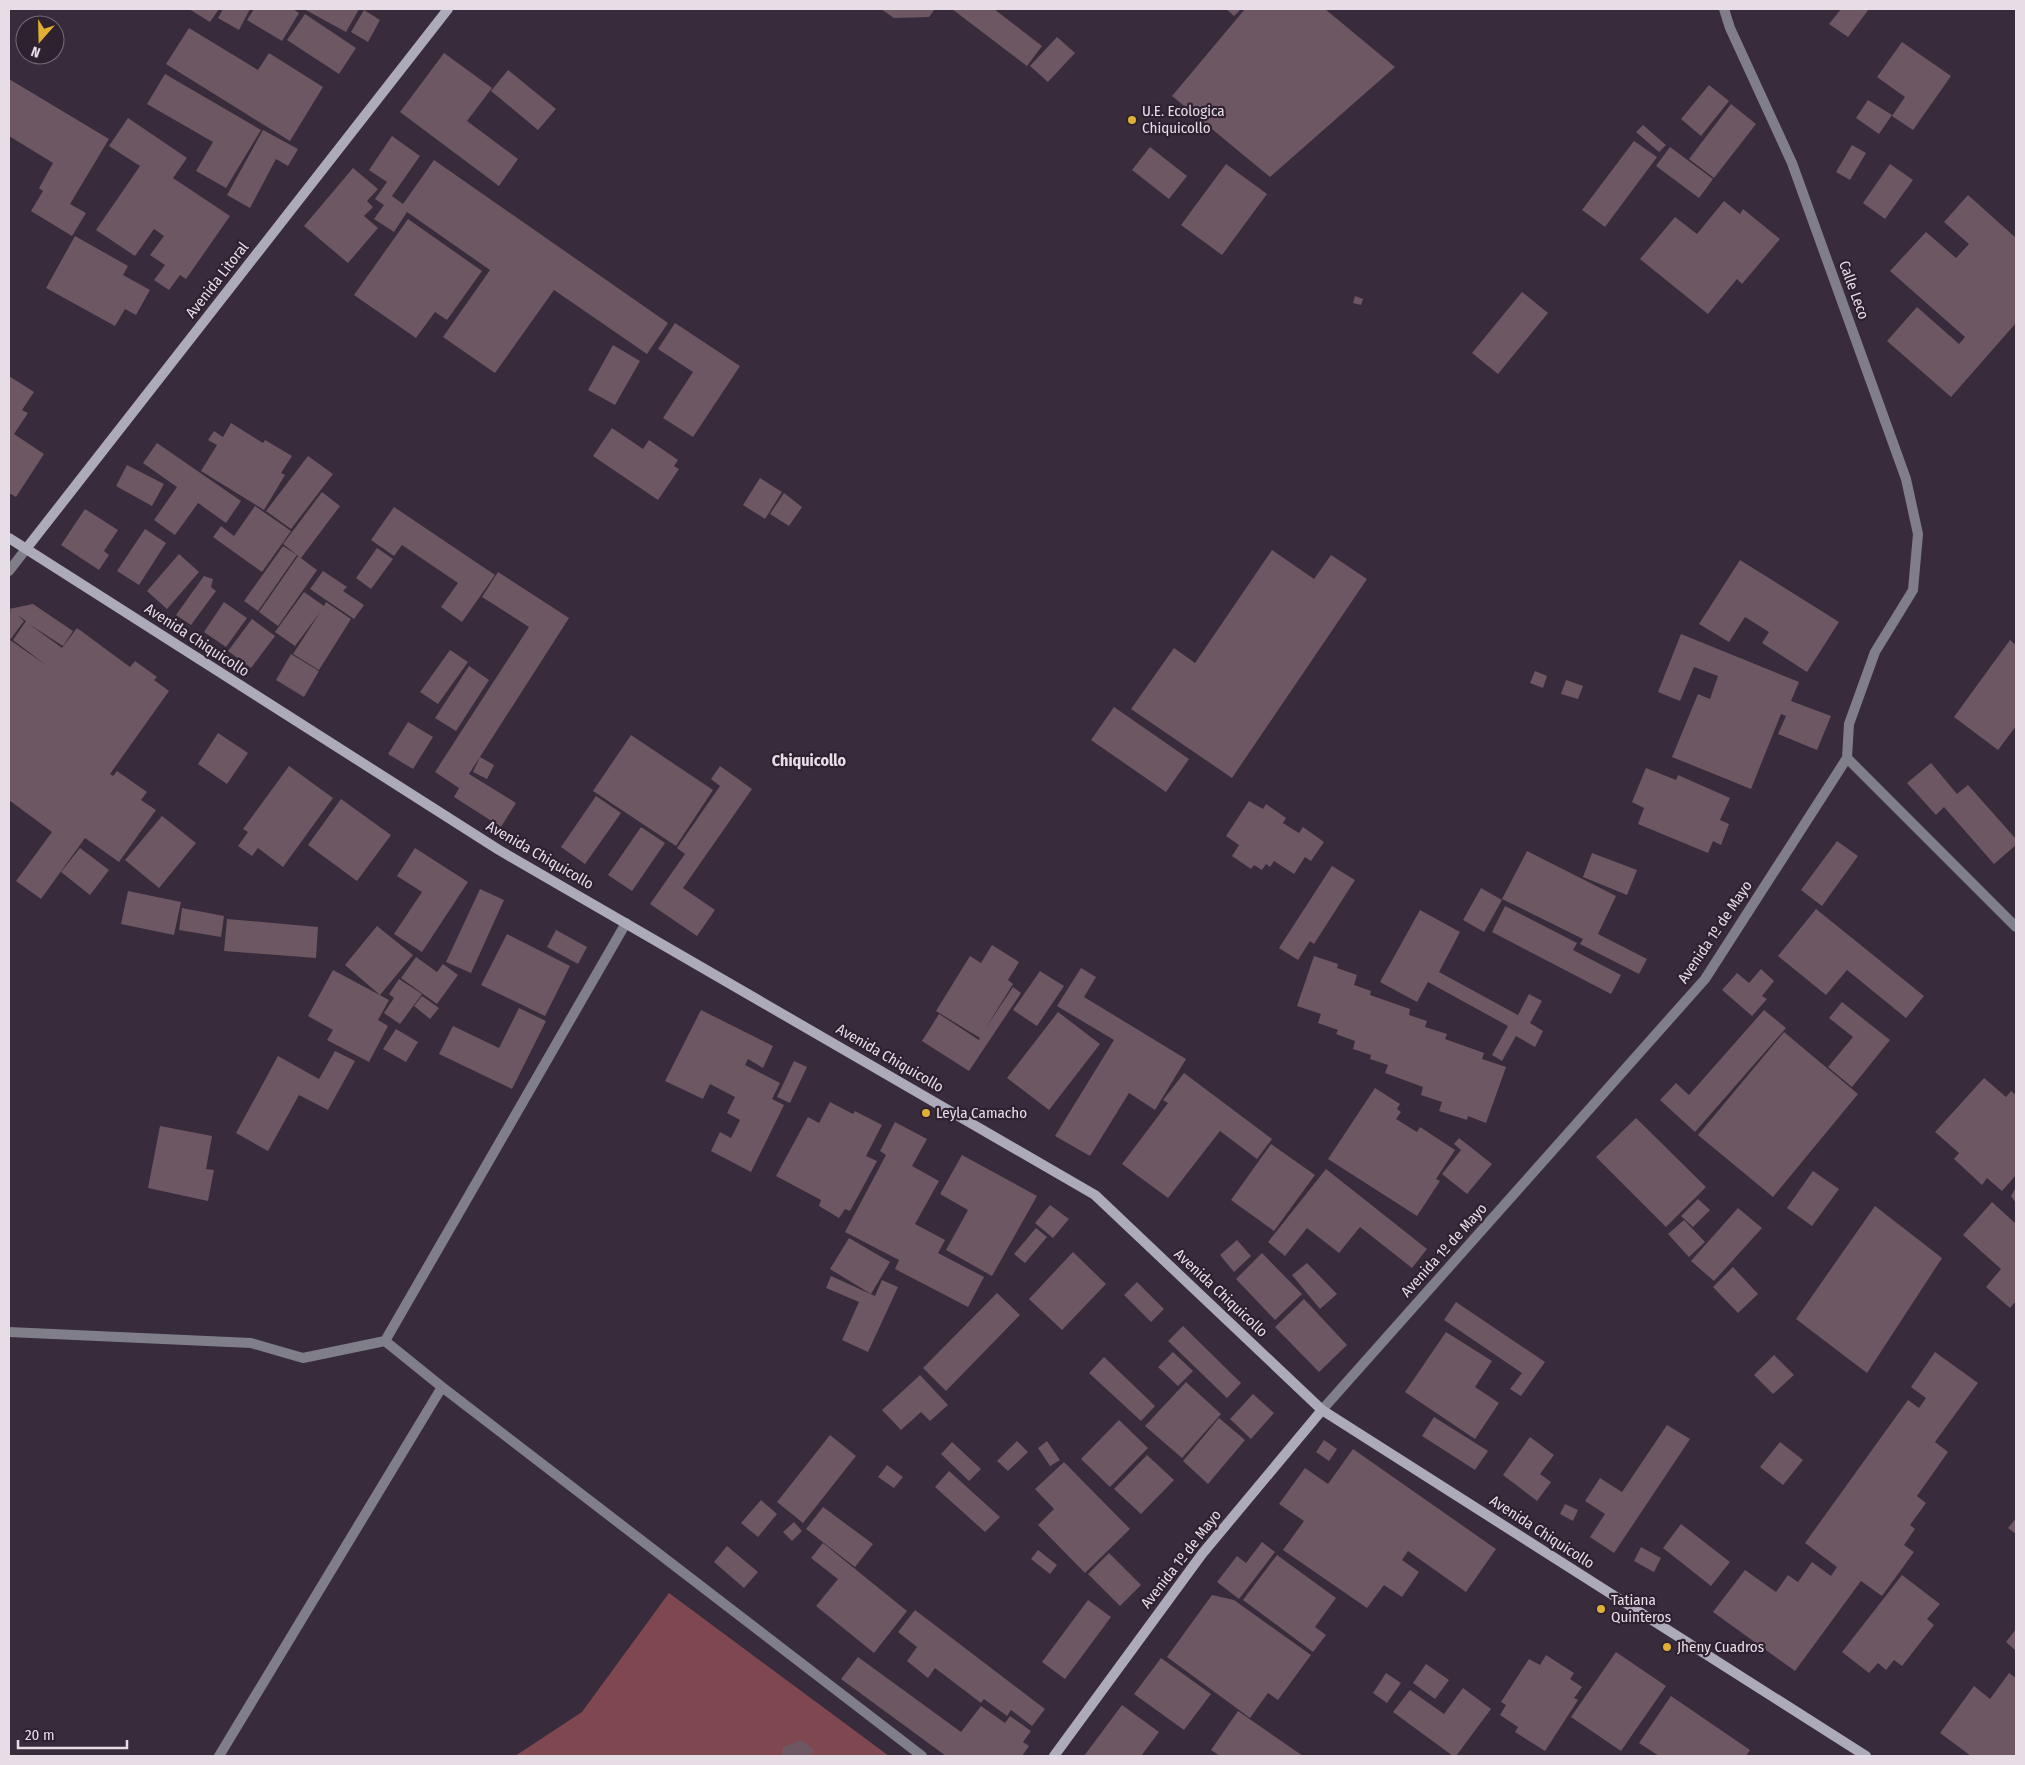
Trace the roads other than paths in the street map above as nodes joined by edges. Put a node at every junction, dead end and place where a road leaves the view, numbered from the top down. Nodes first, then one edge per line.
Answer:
1 (448, 9) edge
2 (1724, 9) edge
3 (9, 538) edge
4 (26, 548) junction
5 (9, 570) edge
6 (1847, 758) junction
7 (626, 923) junction
8 (2016, 927) edge
9 (9, 1332) edge
10 (386, 1341) junction
11 (442, 1387) junction
12 (1322, 1410) junction
13 (219, 1756) edge
14 (922, 1756) edge
15 (1054, 1756) edge
16 (1866, 1756) edge

1 - 4 main road, Avenida Litoral
2 - 6 street, Calle Leco
3 - 4 main road, Avenida Chiquicollo
4 - 5 street, Avenida Litoral
4 - 7 main road, Avenida Chiquicollo
6 - 8 street
6 - 12 street, Avenida 1º de Mayo
7 - 10 street
7 - 12 main road, Avenida Chiquicollo
9 - 10 street
10 - 11 street
11 - 13 street
11 - 14 street
12 - 15 main road, Avenida 1º de Mayo
12 - 16 main road, Avenida Chiquicollo

